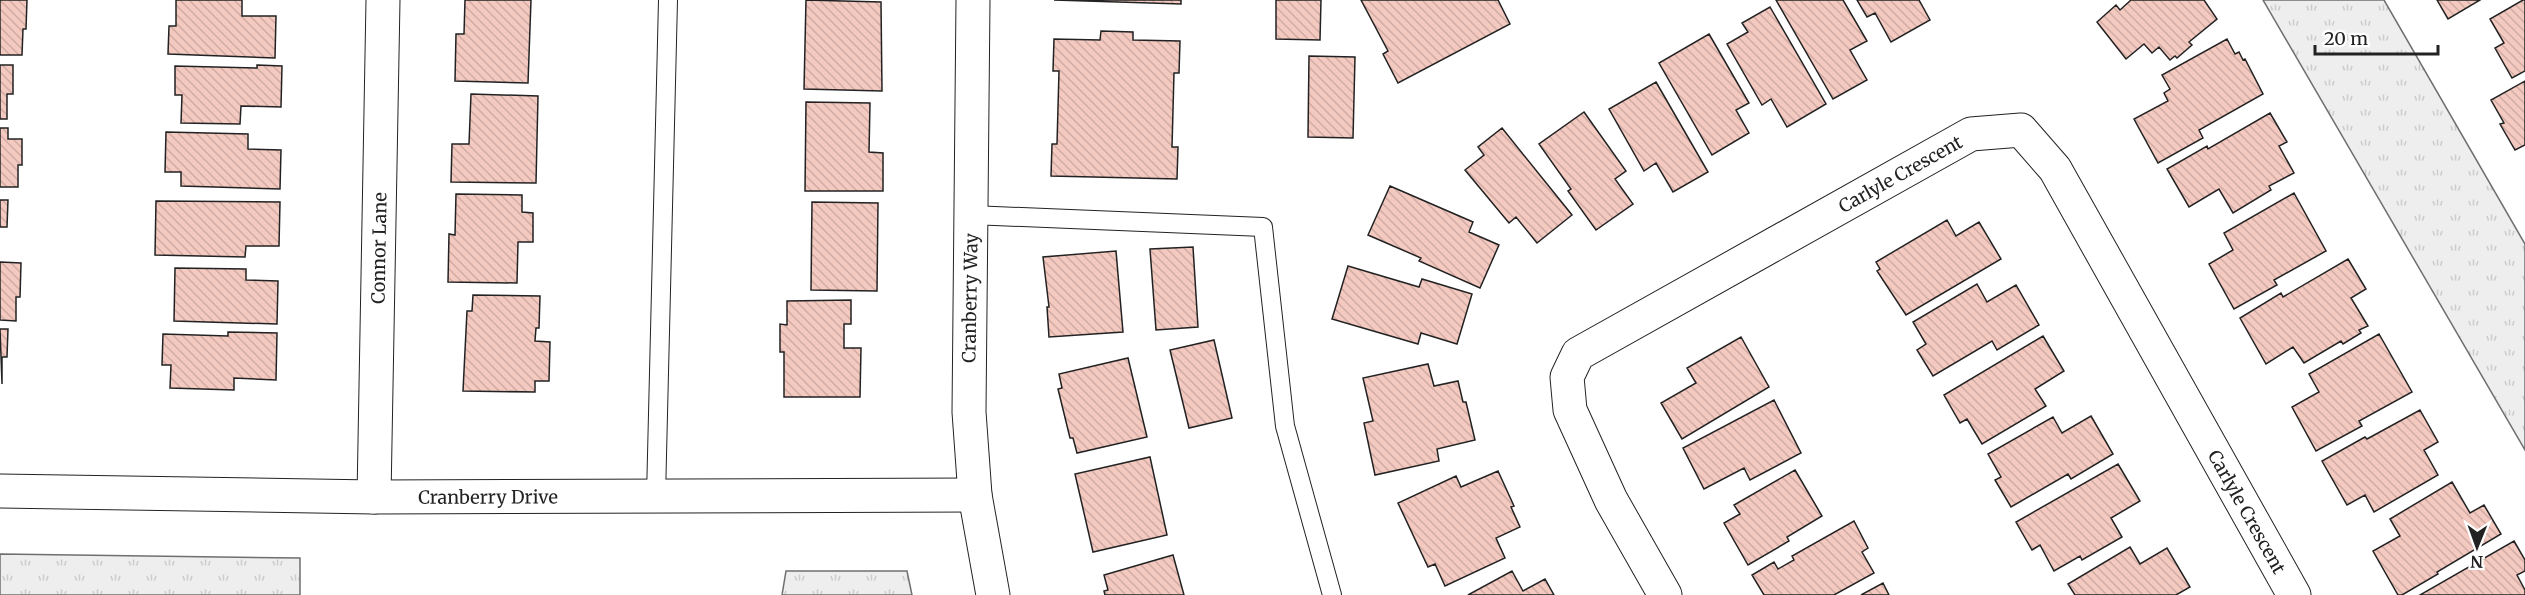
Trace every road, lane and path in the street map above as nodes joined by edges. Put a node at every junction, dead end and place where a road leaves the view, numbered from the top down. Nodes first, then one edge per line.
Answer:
1 (383, 0) edge
2 (668, 0) edge
3 (974, 0) edge
4 (971, 215) junction
5 (0, 490) edge
6 (975, 495) junction
7 (656, 496) junction
8 (374, 497) junction
9 (993, 595) edge
10 (1332, 595) edge
11 (1665, 595) edge
12 (2294, 595) edge

1 - 8 street, Connor Lane
2 - 7 lane
3 - 4 street, Cranberry Way
4 - 6 street, Cranberry Way
4 - 10 lane
5 - 8 street, Cranberry Drive
6 - 7 street, Cranberry Drive
6 - 9 street, Cranberry Way
7 - 8 street, Cranberry Drive
11 - 12 street, Carlyle Crescent

